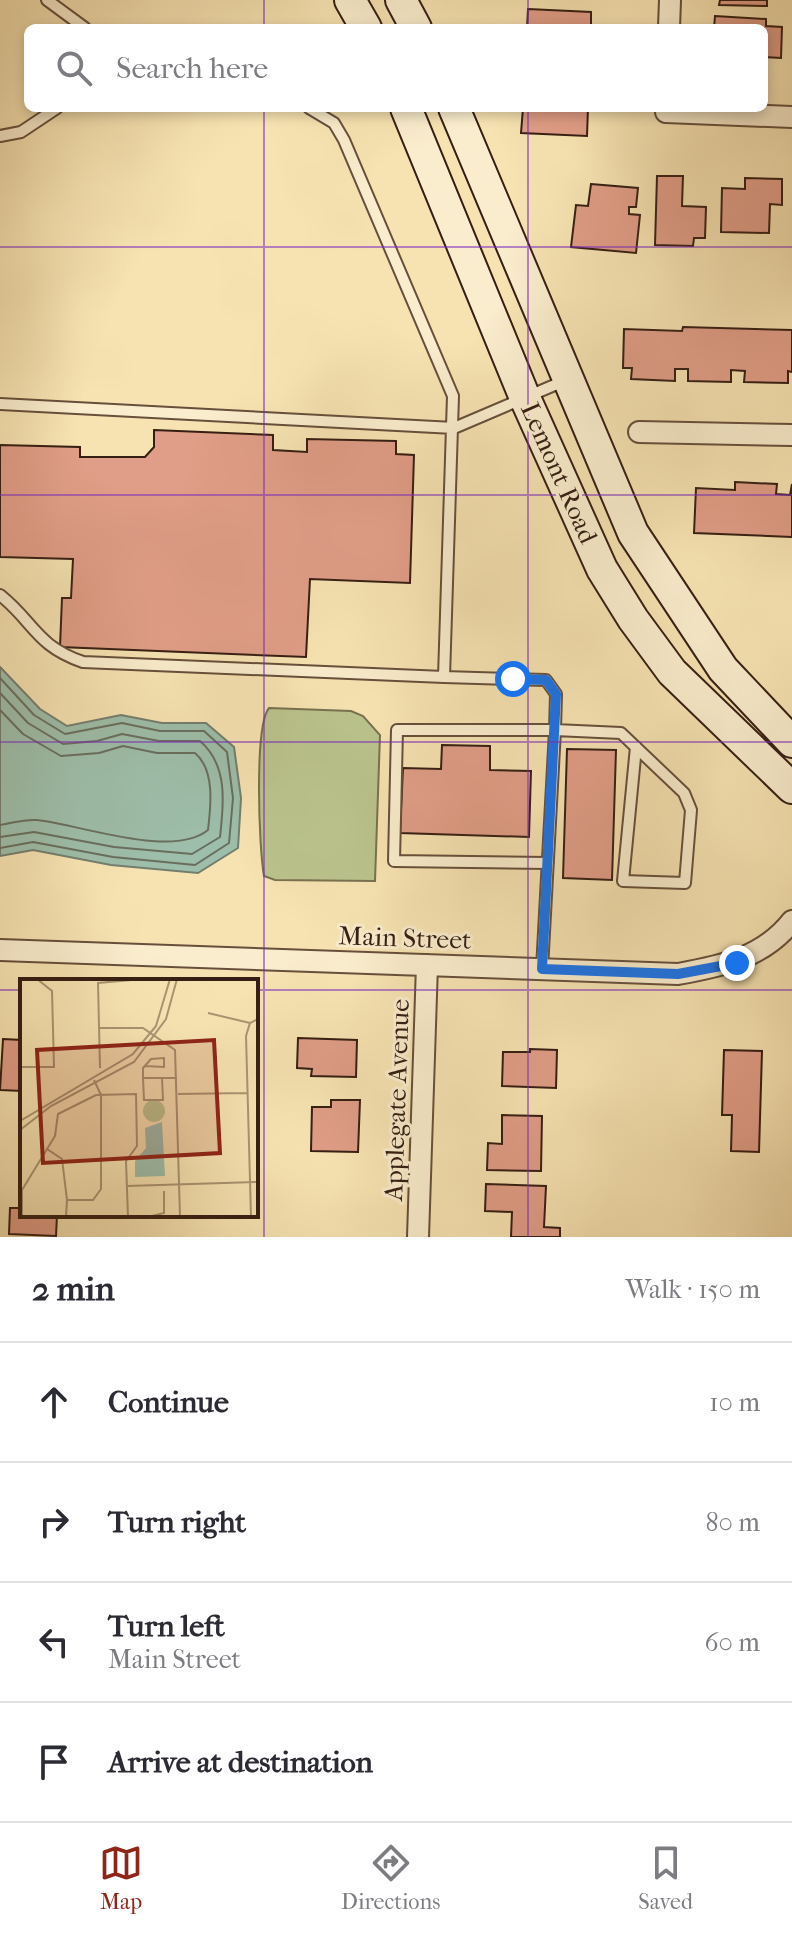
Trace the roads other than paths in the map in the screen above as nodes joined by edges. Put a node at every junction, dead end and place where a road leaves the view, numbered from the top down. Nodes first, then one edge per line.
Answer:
1 (47, 0) edge
2 (350, 0) edge
3 (401, 0) edge
4 (670, 0) edge
5 (80, 24) edge
6 (364, 24) edge
7 (414, 24) edge
8 (669, 24) edge
9 (51, 112) edge
10 (316, 112) edge
11 (408, 112) edge
12 (456, 112) edge
13 (702, 112) edge
14 (792, 117) edge
15 (0, 136) edge
16 (567, 380) junction
17 (525, 398) junction
18 (0, 404) edge
19 (454, 428) junction
20 (639, 432) dead end
21 (792, 435) edge
22 (0, 595) edge
23 (444, 677) junction
24 (555, 730) junction
25 (792, 742) edge
26 (636, 747) junction
27 (792, 788) edge
28 (548, 863) junction
29 (792, 921) edge
30 (0, 950) edge
31 (427, 965) junction
32 (542, 969) junction
33 (418, 1237) edge

1 - 5 lane
2 - 6 main road
3 - 7 main road
4 - 8 street
9 - 15 lane
10 - 19 lane
11 - 17 main road, Lemont Road
12 - 16 main road, Lemont Road
13 - 14 street
16 - 17 lane
16 - 25 main road, Lemont Road
17 - 19 lane
17 - 27 main road, Lemont Road
18 - 19 lane
19 - 23 lane
20 - 21 street
22 - 23 lane
23 - 24 lane
24 - 26 lane
24 - 28 lane
24 - 28 lane
26 - 26 lane
28 - 32 lane
29 - 32 street, Main Street
30 - 31 street, Main Street
31 - 32 street, Main Street
31 - 33 street, Applegate Avenue

